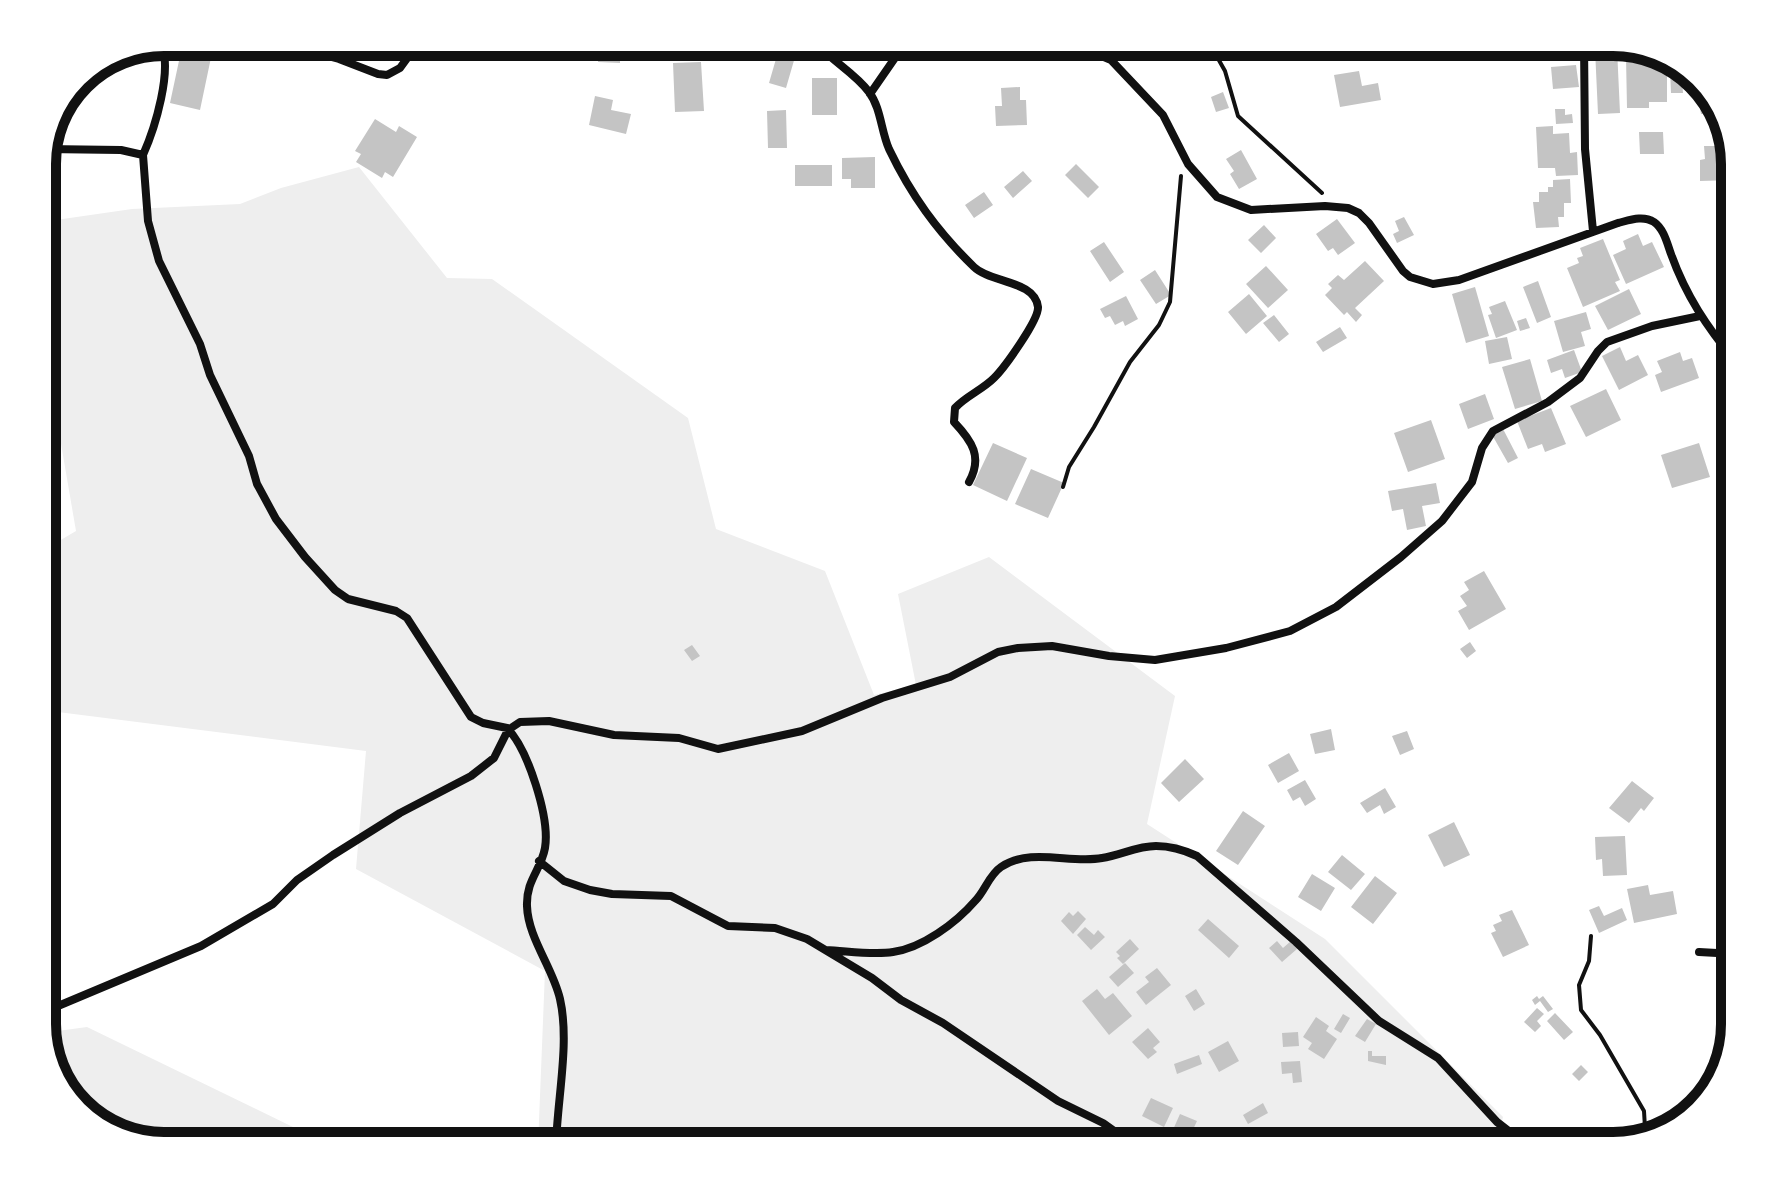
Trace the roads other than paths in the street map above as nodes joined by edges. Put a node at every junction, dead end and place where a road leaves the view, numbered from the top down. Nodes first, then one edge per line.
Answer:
1 (164, 56) edge
2 (328, 56) edge
3 (409, 56) edge
4 (832, 56) edge
5 (896, 56) edge
6 (1102, 56) edge
7 (1584, 56) edge
8 (870, 94) junction
9 (57, 149) edge
10 (143, 155) junction
11 (1593, 231) junction
12 (1700, 316) junction
13 (1721, 343) edge
14 (969, 482) dead end
15 (508, 730) junction
16 (539, 861) junction
17 (826, 950) junction
18 (1699, 952) dead end
19 (1721, 953) edge
20 (56, 1006) edge
21 (557, 1132) edge
22 (1116, 1132) edge
23 (1511, 1132) edge

1 - 10 street
2 - 3 street
4 - 8 street
5 - 8 street
6 - 11 street
7 - 11 street
8 - 14 street
9 - 10 street
10 - 15 street
11 - 12 street
12 - 13 street
12 - 15 street
15 - 16 street
15 - 20 street
16 - 17 street
16 - 21 street
17 - 22 street
17 - 23 street
18 - 19 street

